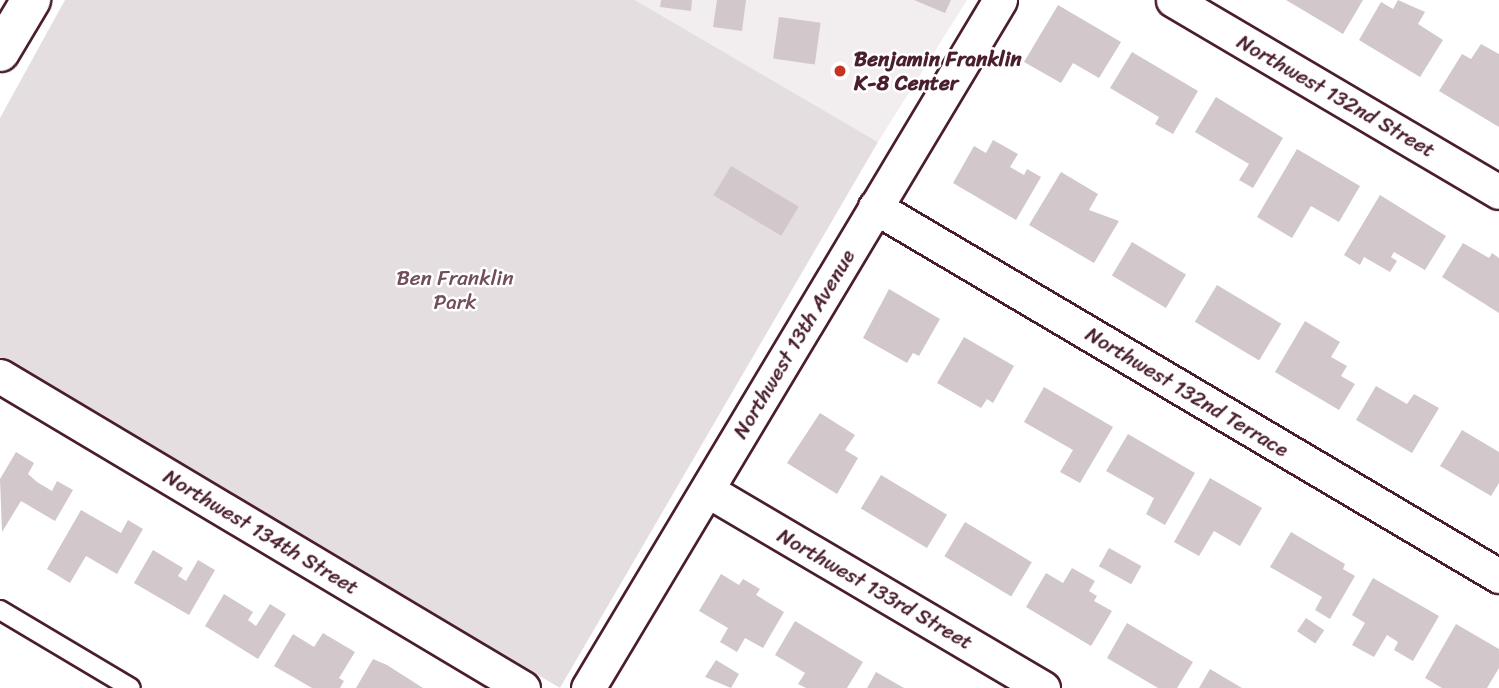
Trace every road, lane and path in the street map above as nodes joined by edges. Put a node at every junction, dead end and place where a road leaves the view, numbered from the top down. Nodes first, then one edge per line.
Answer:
1 (31, 0) edge
2 (1000, 0) edge
3 (1174, 0) edge
4 (0, 52) edge
5 (1499, 192) edge
6 (875, 207) junction
7 (0, 376) edge
8 (707, 491) junction
9 (1499, 576) edge
10 (0, 610) edge
11 (131, 688) edge
12 (523, 688) edge
13 (588, 688) edge
14 (1043, 688) edge

1 - 4 street
2 - 6 street, Northwest 13th Avenue
3 - 5 street, Northwest 132nd Street
6 - 8 street, Northwest 13th Avenue
6 - 9 street, Northwest 132nd Terrace
7 - 12 street, Northwest 134th Street
8 - 13 street, Northwest 13th Avenue
8 - 14 street, Northwest 133rd Street
10 - 11 lane

